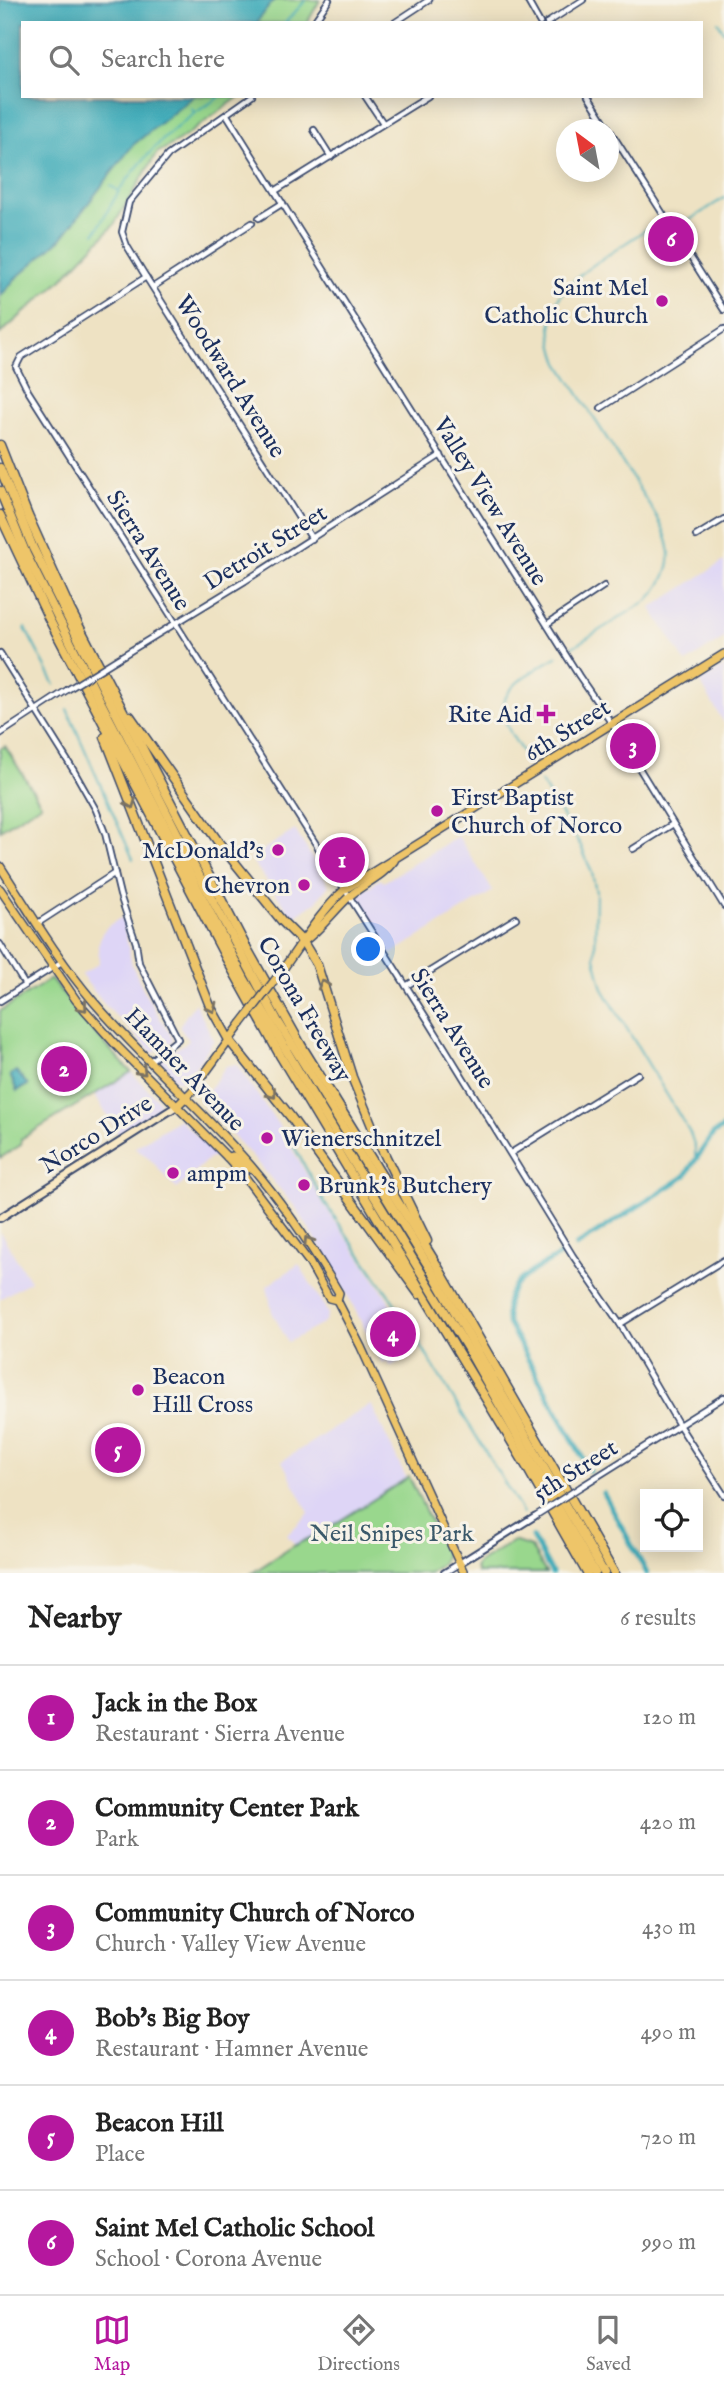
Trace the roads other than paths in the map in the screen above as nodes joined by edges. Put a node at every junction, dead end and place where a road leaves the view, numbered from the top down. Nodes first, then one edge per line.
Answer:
1 (329, 0) edge
2 (429, 0) edge
3 (527, 0) edge
4 (583, 0) edge
5 (314, 21) edge
6 (397, 21) edge
7 (539, 21) edge
8 (550, 21) edge
9 (249, 98) edge
10 (366, 98) edge
11 (425, 98) edge
12 (588, 98) edge
13 (227, 115) junction
14 (383, 123) junction
15 (314, 130) dead end
16 (331, 157) junction
17 (275, 191) junction
18 (283, 204) junction
19 (259, 218) dead end
20 (252, 223) dead end
21 (146, 277) junction
22 (153, 287) junction
23 (724, 310) edge
24 (724, 329) edge
25 (601, 408) dead end
26 (0, 445) edge
27 (441, 455) junction
28 (0, 468) edge
29 (0, 491) edge
30 (0, 515) edge
31 (724, 519) edge
32 (696, 536) dead end
33 (312, 539) junction
34 (604, 586) dead end
35 (174, 624) junction
36 (547, 624) junction
37 (0, 653) edge
38 (724, 654) edge
39 (109, 684) junction
40 (88, 695) junction
41 (35, 710) junction
42 (612, 724) junction
43 (0, 734) edge
44 (673, 824) junction
45 (633, 849) dead end
46 (0, 866) edge
47 (115, 873) junction
48 (0, 889) edge
49 (346, 894) junction
50 (724, 906) edge
51 (516, 918) dead end
52 (38, 923) junction
53 (303, 942) junction
54 (0, 944) edge
55 (63, 961) junction
56 (54, 967) junction
57 (25, 985) junction
58 (406, 986) junction
59 (0, 1001) edge
60 (229, 1040) junction
61 (149, 1061) junction
62 (638, 1074) dead end
63 (186, 1098) junction
64 (177, 1105) junction
65 (511, 1153) junction
66 (227, 1157) junction
67 (252, 1168) junction
68 (0, 1217) edge
69 (724, 1260) edge
70 (435, 1262) junction
71 (337, 1300) junction
72 (620, 1324) junction
73 (461, 1356) junction
74 (724, 1397) edge
75 (679, 1425) junction
76 (724, 1495) edge
77 (535, 1516) joint
78 (459, 1563) junction
79 (444, 1573) edge
80 (464, 1573) edge
81 (587, 1573) edge
82 (595, 1573) edge
83 (604, 1573) edge
84 (614, 1573) edge

1 - 5 street
2 - 6 street
3 - 7 street
4 - 8 street
9 - 13 street
10 - 14 street
11 - 14 street
12 - 23 street
13 - 17 street, Valley View Avenue
13 - 21 street, Woodward Avenue
14 - 16 street
15 - 16 street
16 - 17 street
17 - 18 street, Valley View Avenue
18 - 19 street
18 - 27 street, Valley View Avenue
20 - 22 street
21 - 22 street, Woodward Avenue
21 - 35 street, Sierra Avenue
22 - 33 street, Woodward Avenue
24 - 25 street
26 - 39 highway, Corona Freeway
27 - 33 street, Detroit Street
27 - 36 street, Valley View Avenue
28 - 83 highway
29 - 82 highway
30 - 40 highway, Corona Freeway
31 - 32 street
33 - 35 street, Detroit Street
34 - 36 street
35 - 41 street, Detroit Street, bridge
35 - 49 street, Sierra Avenue
36 - 42 street, Valley View Avenue
37 - 41 street
38 - 42 main road, 6th Street
39 - 53 highway
39 - 70 highway, Corona Freeway
40 -> 60 highway
40 - 73 highway, Corona Freeway
41 - 43 street, Detroit Street
41 - 47 street
42 - 44 street, Valley View Avenue
42 - 49 main road, 6th Street
44 - 45 street
44 - 50 street, Valley View Avenue
46 - 52 main road, Hamner Avenue
47 - 52 street
47 - 61 street
48 - 56 main road, Hamner Avenue
49 - 53 main road, 6th Street
49 - 58 street, Sierra Avenue
51 - 58 street
52 - 55 main road, Hamner Avenue
53 - 60 main road, 6th Street, bridge
70 -> 53 highway
54 - 57 street
55 - 56 street
55 - 61 main road, Hamner Avenue
56 - 57 street
56 -> 64 main road, Hamner Avenue
57 - 59 street
58 - 65 street, Sierra Avenue
60 - 63 main road, 6th Street
60 -> 73 highway
61 - 63 main road, Hamner Avenue
62 - 65 street
63 - 64 main road, 6th Street
63 - 67 main road, Hamner Avenue
64 - 66 main road, Hamner Avenue
64 - 68 main road, Norco Drive
65 - 72 street, Sierra Avenue
66 - 67 main road
66 - 71 main road, Hamner Avenue
71 -> 67 main road, Hamner Avenue
69 - 72 street
70 - 84 highway, Corona Freeway
71 - 78 main road, Hamner Avenue
72 - 75 street, Sierra Avenue
73 - 81 highway, Corona Freeway
74 - 75 street, 5th Street
75 - 76 street, Sierra Avenue
75 - 77 street, 5th Street, bridge
77 - 78 street, 5th Street
78 - 79 street, 5th Street
78 - 80 main road, Hamner Avenue

